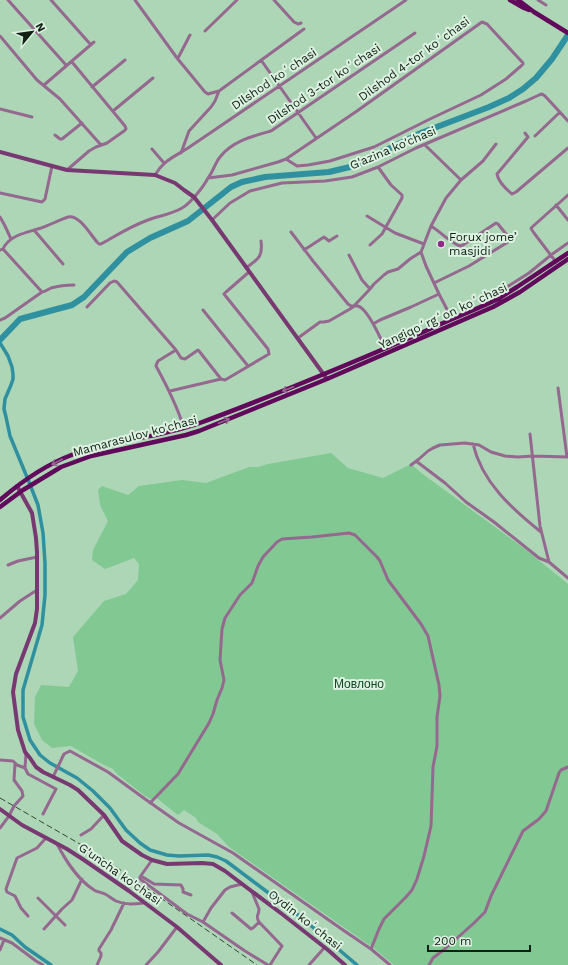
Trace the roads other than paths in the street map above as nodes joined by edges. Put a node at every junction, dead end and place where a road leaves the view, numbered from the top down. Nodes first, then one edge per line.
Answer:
1 (8, 0) edge
2 (51, 0) edge
3 (135, 0) edge
4 (237, 0) edge
5 (274, 0) edge
6 (406, 0) edge
7 (510, 0) edge
8 (518, 0) edge
9 (538, 0) edge
10 (546, 5) dead end
11 (534, 12) junction
12 (301, 23) dead end
13 (304, 29) dead end
14 (205, 31) dead end
15 (568, 32) edge
16 (415, 33) dead end
17 (190, 35) dead end
18 (0, 36) edge
19 (94, 42) dead end
20 (90, 45) junction
21 (178, 58) junction
22 (125, 60) dead end
23 (261, 60) junction
24 (72, 62) junction
25 (66, 66) junction
26 (153, 78) dead end
27 (44, 85) junction
28 (280, 86) junction
29 (92, 87) junction
30 (219, 91) junction
31 (0, 109) edge
32 (113, 111) junction
33 (560, 112) junction
34 (298, 113) junction
35 (32, 117) dead end
36 (568, 119) edge
37 (82, 123) junction
38 (525, 133) dead end
39 (55, 135) dead end
40 (535, 136) dead end
41 (316, 138) junction
42 (496, 144) dead end
43 (101, 145) junction
44 (425, 145) junction
45 (568, 148) edge
46 (152, 149) dead end
47 (0, 152) edge
48 (181, 153) junction
49 (286, 159) junction
50 (164, 163) junction
51 (52, 166) junction
52 (378, 167) junction
53 (67, 170) junction
54 (155, 175) junction
55 (208, 178) junction
56 (461, 180) junction
57 (0, 193) edge
58 (568, 195) edge
59 (194, 197) junction
60 (556, 205) junction
61 (367, 216) dead end
62 (0, 217) edge
63 (212, 220) junction
64 (568, 220) edge
65 (431, 226) junction
66 (386, 228) junction
67 (34, 230) junction
68 (291, 232) dead end
69 (337, 236) dead end
70 (11, 239) junction
71 (261, 241) dead end
72 (568, 243) edge
73 (424, 244) junction
74 (370, 245) dead end
75 (1, 250) edge
76 (304, 250) junction
77 (421, 252) junction
78 (568, 253) edge
79 (349, 255) dead end
80 (551, 255) junction
81 (568, 259) edge
82 (556, 262) junction
83 (63, 264) dead end
84 (247, 270) junction
85 (434, 283) junction
86 (74, 285) dead end
87 (370, 289) junction
88 (42, 292) junction
89 (439, 294) junction
90 (494, 295) dead end
91 (87, 307) dead end
92 (354, 307) junction
93 (203, 310) dead end
94 (452, 319) junction
95 (0, 320) edge
96 (373, 324) junction
97 (298, 338) junction
98 (385, 348) junction
99 (176, 350) junction
100 (248, 366) junction
101 (326, 377) junction
102 (221, 379) junction
103 (558, 388) dead end
104 (170, 391) junction
105 (184, 428) junction
106 (530, 434) dead end
107 (472, 444) junction
108 (533, 456) junction
109 (567, 457) edge
110 (416, 461) junction
111 (411, 465) dead end
112 (18, 485) junction
113 (22, 491) junction
114 (0, 500) edge
115 (0, 507) edge
116 (541, 533) junction
117 (37, 557) junction
118 (549, 562) junction
119 (8, 565) dead end
120 (568, 578) edge
121 (37, 590) junction
122 (0, 618) edge
123 (26, 753) junction
124 (0, 760) edge
125 (15, 764) junction
126 (568, 766) edge
127 (25, 768) junction
128 (54, 777) junction
129 (150, 803) junction
130 (0, 809) edge
131 (43, 814) dead end
132 (104, 815) junction
133 (9, 816) junction
134 (0, 828) edge
135 (81, 835) dead end
136 (46, 838) junction
137 (57, 844) junction
138 (152, 860) junction
139 (141, 876) junction
140 (82, 879) junction
141 (242, 884) junction
142 (252, 892) junction
143 (191, 895) dead end
144 (38, 898) dead end
145 (124, 903) junction
146 (143, 903) junction
147 (232, 913) dead end
148 (28, 916) dead end
149 (56, 916) junction
150 (203, 922) junction
151 (259, 922) junction
152 (65, 925) dead end
153 (177, 927) junction
154 (44, 929) dead end
155 (0, 938) edge
156 (4, 940) junction
157 (325, 947) junction
158 (371, 949) junction
159 (0, 950) edge
160 (36, 961) junction
161 (32, 965) edge
162 (43, 965) edge
163 (97, 965) edge
164 (146, 965) edge
165 (221, 965) edge
166 (269, 965) edge
167 (309, 965) edge
168 (345, 965) edge
169 (390, 965) edge
170 (429, 965) edge

1 - 25 street
2 - 20 street
3 - 21 street
4 - 14 street
5 - 12 street
6 - 28 street, Dilshod koʻchasi
7 - 11 main road
8 - 11 main road
9 - 10 street
11 - 15 main road
13 - 23 street
16 - 34 street, Dilshod 3-tor koʻchasi
17 - 21 street
18 - 27 street
19 - 20 street
20 - 24 street
21 - 30 street
22 - 29 street
23 - 28 street
23 - 30 street
24 - 25 street
24 - 29 street
25 - 27 street
26 - 32 street
27 - 37 street
28 - 34 street
28 - 48 street, Dilshod koʻchasi
29 - 32 street
30 - 48 street
31 - 35 street
32 - 43 street
33 - 36 street
33 - 40 street
33 - 44 street, G'azina ko'chasi
34 - 41 street
34 - 55 street, Dilshod 3-tor koʻchasi
37 - 39 street
37 - 43 street
38 - 45 street
41 - 49 street, Dilshod 4-tor koʻchasi
41 - 49 street, Dilshod 4-tor koʻchasi
42 - 56 street
43 - 53 street
44 - 52 street, G'azina ko'chasi
44 - 56 street
46 - 50 street
47 - 51 street
48 - 50 street, Dilshod koʻchasi
49 - 55 street, Dilshod 4-tor koʻchasi
50 - 54 street, Dilshod koʻchasi
51 - 53 street
51 - 57 street
52 - 63 street, G'azina ko'chasi
52 - 66 street
53 - 54 street
54 - 59 street
55 - 59 street, Dilshod 3-tor koʻchasi
56 - 65 street
58 - 60 street
59 - 63 street
59 - 67 street, Dilshod 3-tor koʻchasi
60 - 64 street
60 - 80 street
61 - 66 street
62 - 70 street
63 - 84 street
65 - 73 street
65 - 85 street
66 - 73 street
66 - 74 street
67 - 70 street
67 - 83 street
68 - 76 street
69 - 76 street
70 - 75 street
71 - 84 street
72 - 80 street
73 - 77 street
75 - 88 street
76 - 92 street
77 - 85 street
77 - 87 street
78 - 82 main road, Yangiqoʻrgʻon koʻchasi
79 - 87 street
80 - 82 street
80 - 90 street
81 - 101 main road, Yangiqoʻrgʻon koʻchasi
82 - 94 main road, Yangiqoʻrgʻon koʻchasi
84 - 97 street
84 - 100 street
85 - 89 street
86 - 88 street
87 - 92 street
88 - 95 street
89 - 94 street
89 - 96 street
91 - 99 street
92 - 96 street
92 - 97 street
93 - 100 street
94 - 98 main road, Yangiqoʻrgʻon koʻchasi
96 - 98 street
97 - 101 street
98 - 101 main road, Yangiqoʻrgʻon koʻchasi
99 - 102 street
99 - 104 street
100 - 102 street
101 -> 105 main road, Mamarasulov ko'chasi
113 -> 101 main road, Mamarasulov ko'chasi
102 - 104 street
103 - 109 street
104 - 105 street
105 -> 112 main road, Mamarasulov ko'chasi
106 - 108 street
107 - 108 street
107 - 110 street
107 - 116 street
108 - 109 street
108 - 116 street
110 - 111 street
110 - 118 street
112 - 113 street, Oydin koʻchasi
112 - 114 main road, Mamarasulov ko'chasi
113 - 115 main road, Mamarasulov ko'chasi
113 - 117 street, Oydin koʻchasi
116 - 118 street
117 - 119 street
117 - 121 street, Oydin koʻchasi
118 - 120 street
121 - 122 street
121 - 123 street, Oydin koʻchasi
123 - 127 street
123 - 128 street, Oydin koʻchasi
124 - 125 street
125 - 127 street
125 - 133 street
126 - 170 street
127 - 131 street
128 - 129 street
128 - 132 street, Oydin koʻchasi
129 - 158 street
129 - 158 street
130 - 133 street, G'uncha ko'chasi
132 - 135 street
132 - 138 street, Oydin koʻchasi
133 - 134 street
133 - 136 street, G'uncha ko'chasi
136 - 137 street, G'uncha ko'chasi
136 - 148 street
137 - 140 street
137 - 146 street, G'uncha ko'chasi
138 - 139 street
138 - 141 street, Oydin koʻchasi
139 - 143 street
139 - 150 street
140 - 145 street
140 - 149 street
141 - 142 street, Oydin koʻchasi
141 - 150 street
142 - 151 street
142 - 157 street, Oydin koʻchasi
144 - 149 street
145 - 146 street
145 - 163 street
146 - 153 street, G'uncha ko'chasi
147 - 151 street
149 - 152 street
149 - 154 street
150 - 166 street
151 - 166 street
153 - 164 street
153 - 165 street, G'uncha ko'chasi
155 - 156 street
156 - 159 street
156 - 160 street
157 - 167 street
157 - 168 street, Oydin koʻchasi
158 - 169 street
160 - 161 street
160 - 162 street

